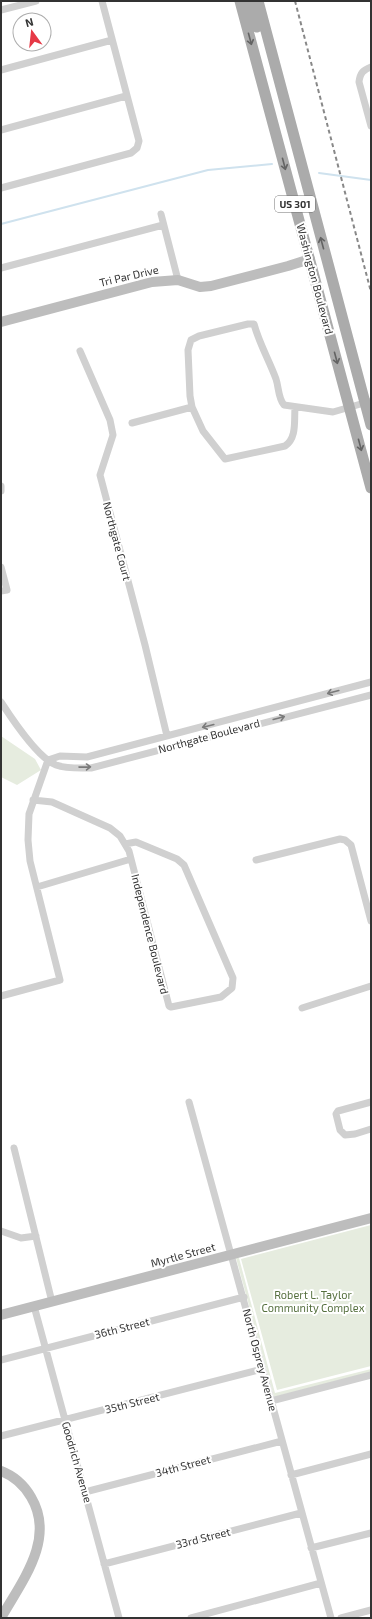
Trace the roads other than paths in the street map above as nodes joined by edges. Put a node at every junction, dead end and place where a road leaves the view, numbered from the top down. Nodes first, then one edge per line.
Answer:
1 (36, 1) edge
2 (102, 1) edge
3 (240, 1) edge
4 (245, 1) edge
5 (258, 1) edge
6 (1, 10) edge
7 (112, 40) junction
8 (371, 66) edge
9 (1, 70) edge
10 (278, 77) junction
11 (264, 89) junction
12 (126, 96) junction
13 (371, 126) edge
14 (1, 130) edge
15 (302, 167) junction
16 (1, 188) edge
17 (161, 214) dead end
18 (163, 225) junction
19 (310, 259) junction
20 (1, 268) edge
21 (178, 280) junction
22 (1, 322) edge
23 (349, 344) junction
24 (80, 351) dead end
25 (368, 402) edge
26 (192, 407) junction
27 (349, 407) junction
28 (295, 408) junction
29 (132, 423) dead end
30 (371, 425) edge
31 (1, 486) edge
32 (371, 488) edge
33 (1, 491) edge
34 (1, 567) edge
35 (1, 592) edge
36 (371, 682) edge
37 (371, 695) edge
38 (1, 702) edge
39 (167, 736) junction
40 (48, 760) junction
41 (33, 800) junction
42 (125, 844) junction
43 (131, 860) junction
44 (256, 860) dead end
45 (37, 887) junction
46 (371, 921) edge
47 (371, 986) edge
48 (1, 996) edge
49 (302, 1008) dead end
50 (189, 1102) dead end
51 (371, 1102) edge
52 (371, 1129) edge
53 (14, 1148) dead end
54 (371, 1218) edge
55 (1, 1231) edge
56 (36, 1236) junction
57 (232, 1255) junction
58 (244, 1297) junction
59 (52, 1302) junction
60 (34, 1306) junction
61 (1, 1315) edge
62 (46, 1348) junction
63 (1, 1360) edge
64 (262, 1369) junction
65 (371, 1375) edge
66 (271, 1401) junction
67 (65, 1420) junction
68 (1, 1436) edge
69 (282, 1441) junction
70 (371, 1454) edge
71 (1, 1472) edge
72 (291, 1475) junction
73 (85, 1492) junction
74 (301, 1513) junction
75 (371, 1533) edge
76 (312, 1548) junction
77 (104, 1564) junction
78 (321, 1583) junction
79 (371, 1610) edge
80 (1, 1618) edge
81 (119, 1618) edge
82 (191, 1618) edge
83 (331, 1618) edge
84 (341, 1618) edge

1 - 6 street
2 - 7 street
3 -> 11 main road, Washington Boulevard / US 301
4 - 10 main road
5 - 10 main road, Washington Boulevard / US 301
7 - 9 street
7 - 12 street
8 - 13 street
10 - 15 main road, Washington Boulevard / US 301
11 - 15 main road
11 -> 19 main road, Washington Boulevard / US 301
12 - 14 street
12 - 16 street
23 -> 15 main road, Washington Boulevard / US 301
17 - 18 street
18 - 20 street
18 - 21 street
19 - 21 street, Tri Par Drive
19 - 23 main road
19 -> 27 main road, Washington Boulevard / US 301
21 - 22 street, Tri Par Drive
23 - 25 main road, Washington Boulevard / US 301
24 - 39 street, Northgate Court
25 - 27 street
25 - 30 main road, Washington Boulevard / US 301
26 - 28 street
26 - 28 street
26 - 29 street
27 - 28 street
27 -> 32 main road, Washington Boulevard / US 301
31 - 33 street
34 - 35 street
36 -> 39 street, Northgate Boulevard
40 -> 37 street, Northgate Boulevard
38 - 40 street, Northgate Boulevard
39 - 40 street, Northgate Boulevard
40 - 41 street
41 - 42 street, Independence Boulevard
41 - 45 street
42 - 43 street, Independence Boulevard
42 - 43 street, Independence Boulevard
43 - 45 street, Independence Boulevard
44 - 46 street
45 - 48 street
47 - 49 street
50 - 57 street, North Osprey Avenue
51 - 52 street
53 - 56 street
54 - 57 street, Myrtle Street
55 - 56 street
56 - 59 street
57 - 58 street, North Osprey Avenue
57 - 59 street, Myrtle Street
58 - 62 street, 36th Street
58 - 64 street, North Osprey Avenue
59 - 60 street, Myrtle Street
60 - 61 street, Myrtle Street
60 - 62 street, Goodrich Avenue
62 - 63 street, 36th Street
62 - 67 street, Goodrich Avenue
64 - 66 street, North Osprey Avenue
64 - 67 street, 35th Street
65 - 66 street
66 - 69 street, North Osprey Avenue
67 - 68 street, 35th Street
67 - 73 street, Goodrich Avenue
69 - 72 street, North Osprey Avenue
69 - 73 street, 34th Street
70 - 72 street
71 - 80 street
72 - 74 street, North Osprey Avenue
73 - 77 street, Goodrich Avenue
74 - 76 street, North Osprey Avenue
74 - 77 street, 33rd Street
75 - 76 street
76 - 78 street, North Osprey Avenue
77 - 81 street, Goodrich Avenue
78 - 82 street
78 - 83 street, North Osprey Avenue
79 - 84 street

